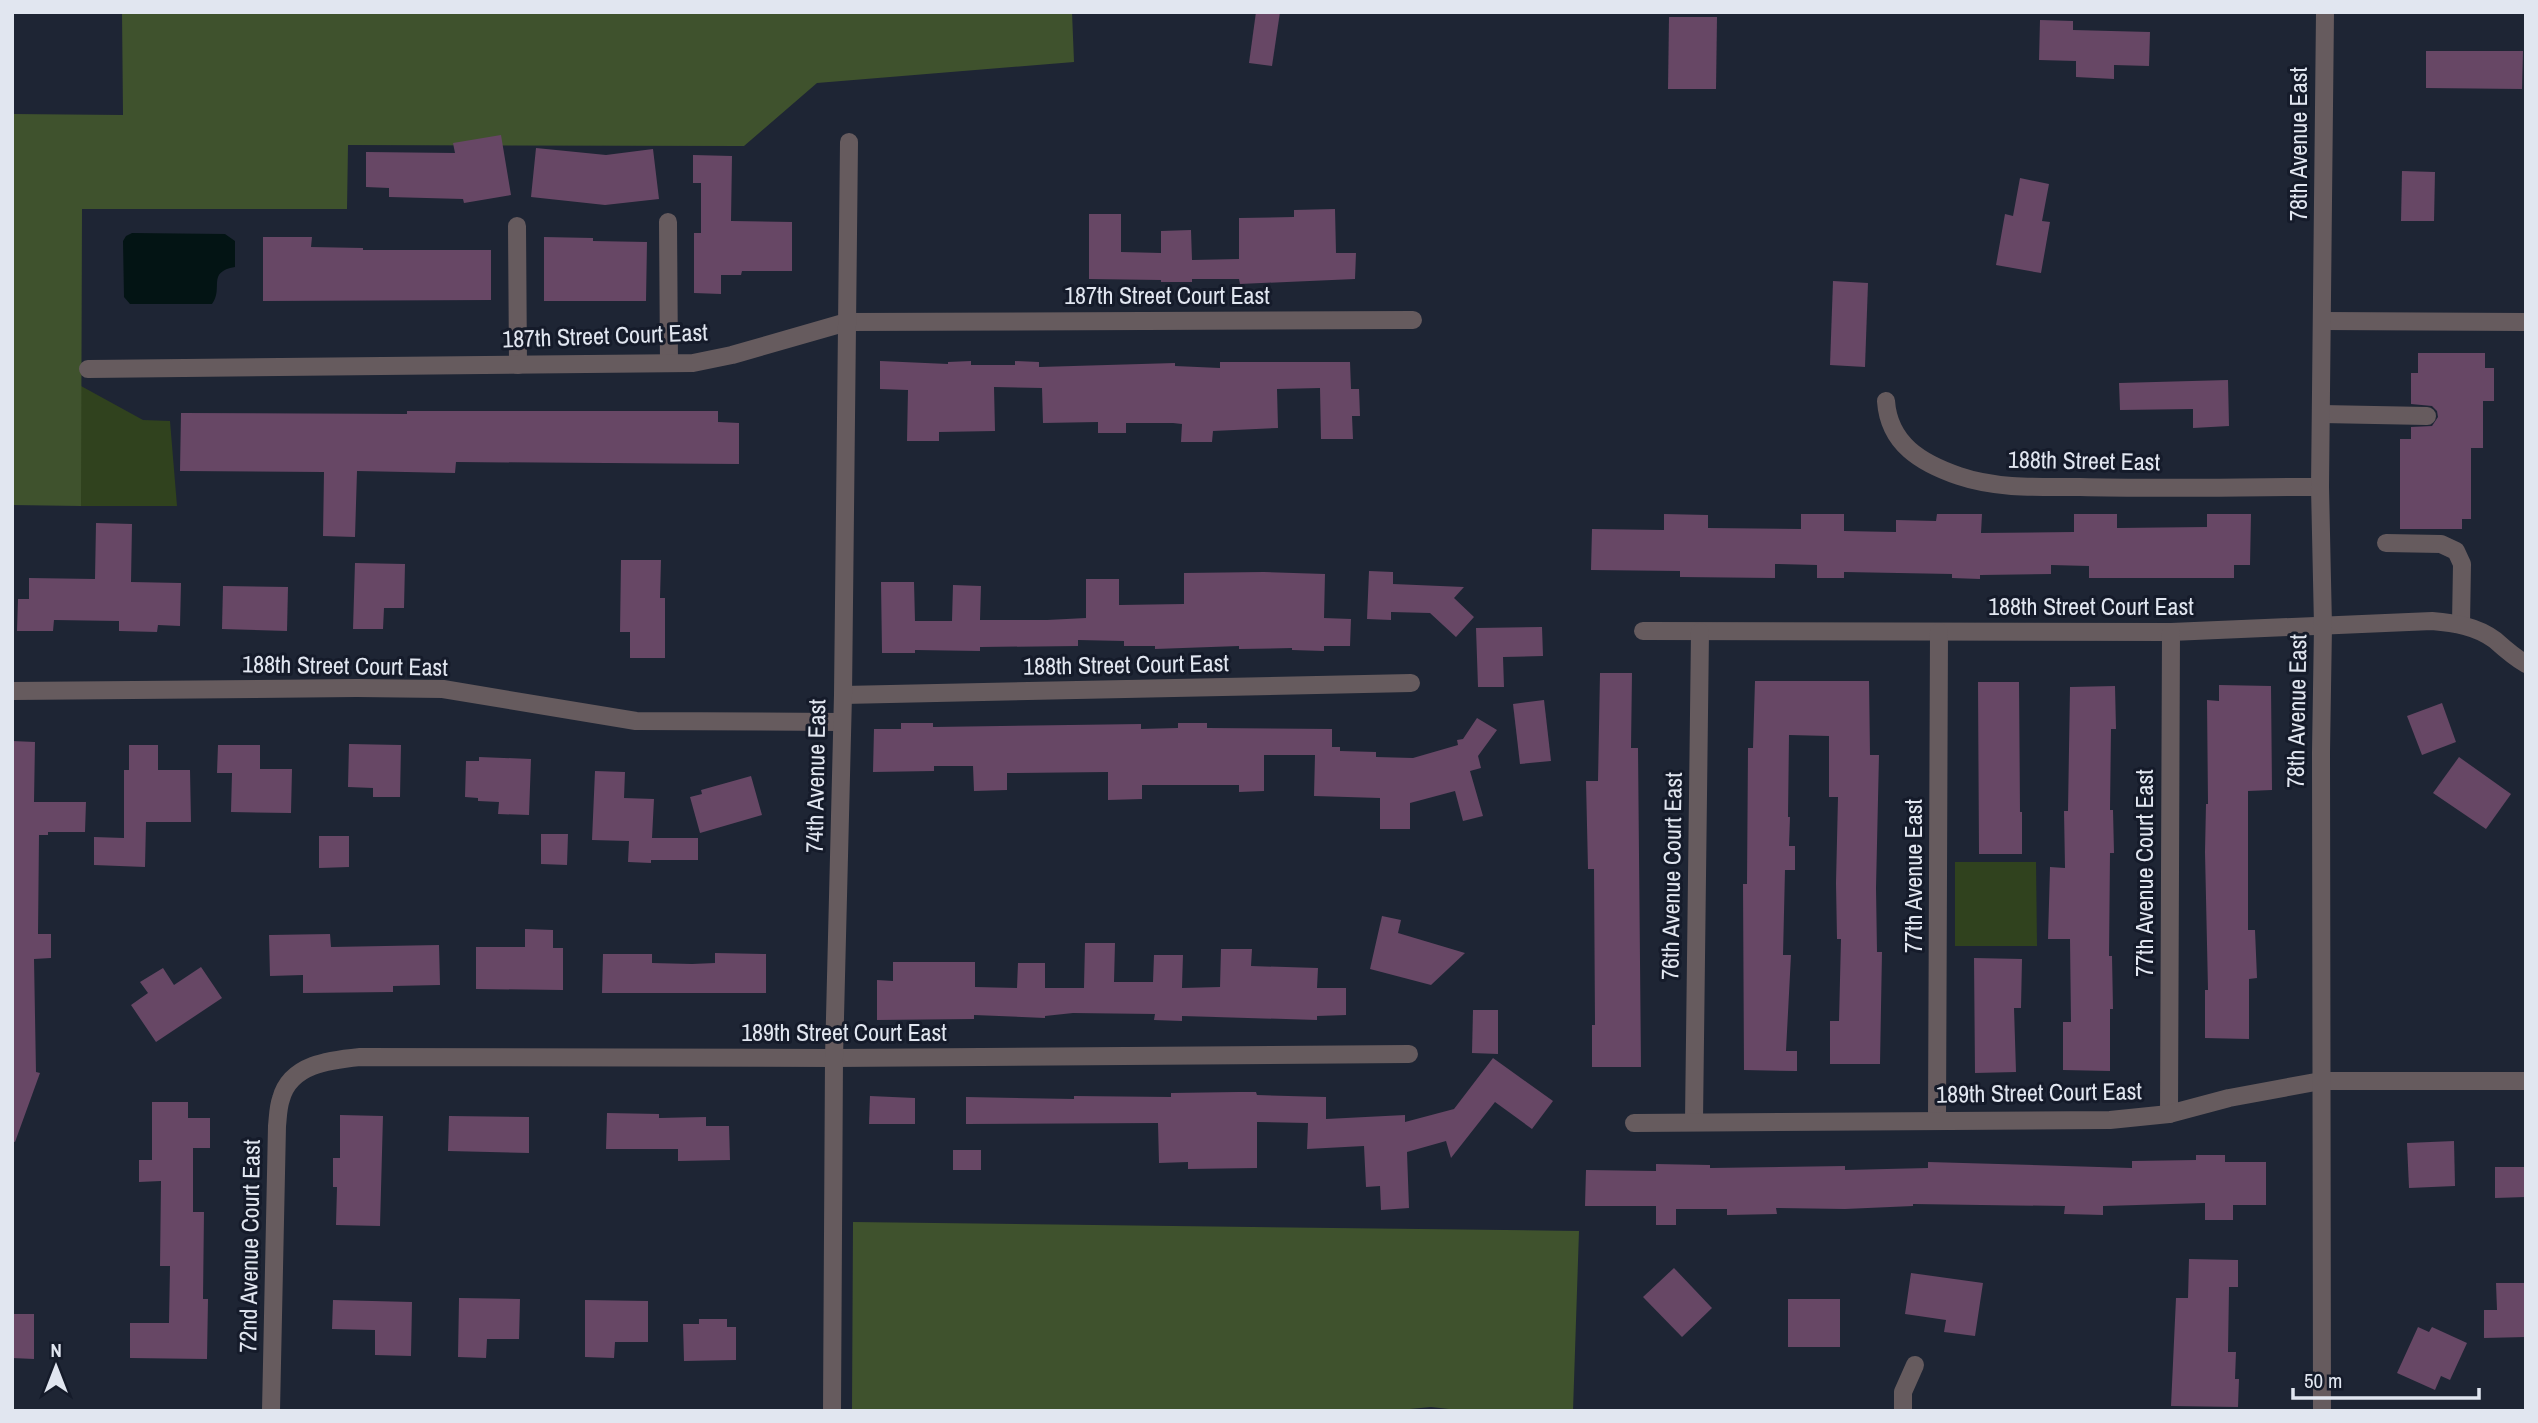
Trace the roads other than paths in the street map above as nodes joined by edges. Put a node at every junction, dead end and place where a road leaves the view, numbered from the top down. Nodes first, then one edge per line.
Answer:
1 (2325, 12) edge
2 (849, 142) dead end
3 (668, 222) dead end
4 (517, 226) dead end
5 (1413, 320) dead end
6 (2323, 321) junction
7 (847, 322) junction
8 (2526, 322) edge
9 (669, 363) junction
10 (519, 365) junction
11 (88, 369) dead end
12 (1886, 401) dead end
13 (2322, 414) junction
14 (2427, 416) dead end
15 (2320, 487) junction
16 (2386, 543) dead end
17 (2461, 624) junction
18 (2323, 626) junction
19 (1643, 631) dead end
20 (1700, 632) junction
21 (1939, 632) junction
22 (2171, 632) junction
23 (2526, 664) edge
24 (1411, 683) dead end
25 (12, 691) edge
26 (843, 695) junction
27 (842, 722) junction
28 (1409, 1054) dead end
29 (834, 1058) junction
30 (2321, 1081) junction
31 (2526, 1081) edge
32 (287, 1085) joint
33 (2169, 1114) junction
34 (1937, 1120) junction
35 (1694, 1121) junction
36 (1634, 1123) dead end
37 (1914, 1365) dead end
38 (271, 1411) edge
39 (832, 1411) edge
40 (1903, 1411) edge
41 (2322, 1411) edge

1 - 6 street, 78th Avenue East
2 - 7 street, 74th Avenue East
3 - 9 street
4 - 10 street
5 - 7 street, 187th Street Court East
6 - 8 street
6 - 13 street, 78th Avenue East
7 - 9 street, 187th Street Court East
7 - 26 street, 74th Avenue East
9 - 10 street, 187th Street Court East
10 - 11 street, 187th Street Court East
12 - 15 street, 188th Street East
13 - 14 street
13 - 15 street, 78th Avenue East
15 - 18 street, 78th Avenue East
16 - 17 street
17 - 18 street, 188th Street Court East
17 - 23 street, 188th Street Court East
18 - 22 street, 188th Street Court East
18 - 30 street, 78th Avenue East
19 - 20 street, 188th Street Court East
20 - 21 street, 188th Street Court East
20 - 35 street, 76th Avenue Court East
21 - 22 street, 188th Street Court East
21 - 34 street, 77th Avenue East
22 - 33 street, 77th Avenue Court East
24 - 26 street, 188th Street Court East
25 - 27 street, 188th Street Court East
26 - 27 street, 74th Avenue East
27 - 29 street, 74th Avenue East
28 - 29 street, 189th Street Court East
29 - 32 street, 189th Street Court East
29 - 39 street, 74th Avenue East
30 - 31 street, 189th Street Court East
30 - 33 street, 189th Street Court East
30 - 41 street, 78th Avenue East
32 - 38 street, 72nd Avenue Court East
33 - 34 street, 189th Street Court East
34 - 35 street, 189th Street Court East
35 - 36 street, 189th Street Court East
37 - 40 street

